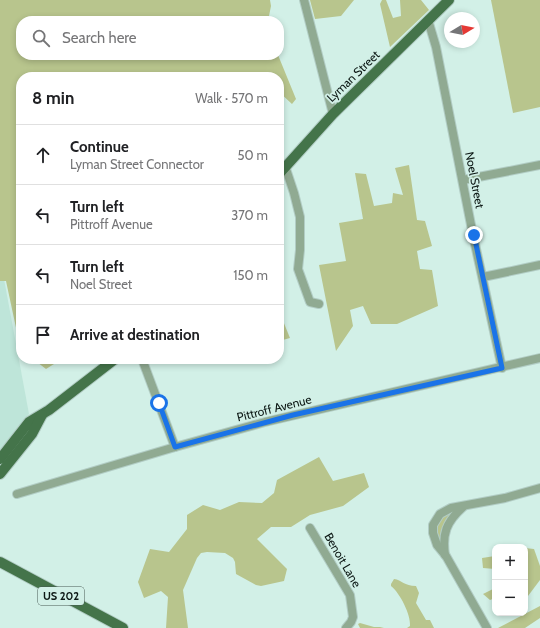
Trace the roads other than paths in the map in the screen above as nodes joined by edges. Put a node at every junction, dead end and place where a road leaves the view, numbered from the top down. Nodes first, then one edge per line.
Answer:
1 (304, 0) edge
2 (449, 0) edge
3 (428, 20) junction
4 (333, 114) junction
5 (540, 165) edge
6 (284, 168) edge
7 (284, 174) edge
8 (463, 180) junction
9 (540, 265) edge
10 (483, 277) junction
11 (320, 304) dead end
12 (540, 358) edge
13 (108, 364) edge
14 (144, 364) edge
15 (502, 368) junction
16 (42, 414) junction
17 (175, 447) junction
18 (0, 459) edge
19 (0, 474) edge
20 (540, 488) edge
21 (17, 494) dead end
22 (463, 507) junction
23 (310, 528) dead end
24 (446, 556) junction
25 (0, 562) edge
26 (123, 628) edge
27 (346, 628) edge
28 (487, 628) edge

1 - 4 street
2 - 3 main road, Lyman Street
3 - 4 main road, Lyman Street
3 - 8 street, Noel Street
4 - 6 main road, Lyman Street
5 - 8 street
7 - 11 street
8 - 10 street, Noel Street
9 - 10 street
10 - 15 street, Noel Street
12 - 15 street, Pittroff Avenue
13 - 16 main road
14 - 17 street
15 - 17 street, Pittroff Avenue
16 - 18 main road
16 - 19 main road
17 - 21 street, Pittroff Avenue
20 - 22 street
22 - 24 street
22 - 24 street
23 - 27 street, Benoit Lane
24 - 28 street
25 - 26 main road, US 202

